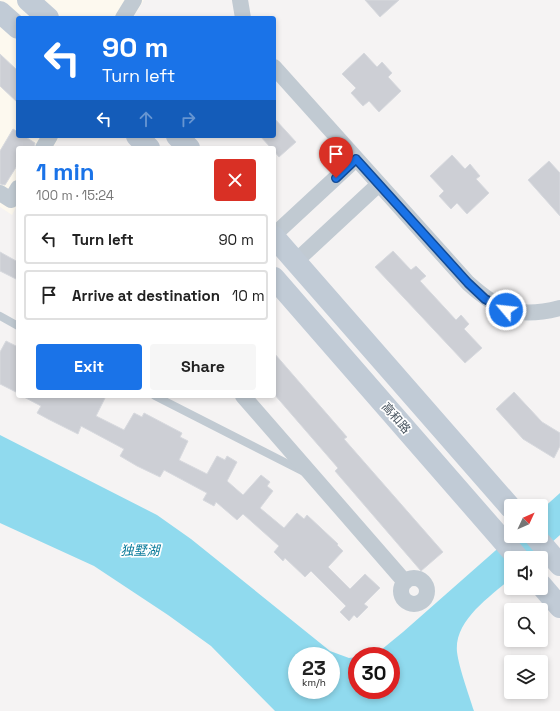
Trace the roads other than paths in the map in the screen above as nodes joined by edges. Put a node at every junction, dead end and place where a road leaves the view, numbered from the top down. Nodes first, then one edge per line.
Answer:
1 (28, 0) edge
2 (134, 0) edge
3 (240, 0) edge
4 (0, 12) edge
5 (46, 16) edge
6 (124, 16) edge
7 (243, 16) edge
8 (16, 26) edge
9 (276, 69) edge
10 (139, 138) edge
11 (179, 138) edge
12 (147, 146) edge
13 (188, 146) edge
14 (356, 159) junction
15 (379, 184) junction
16 (16, 191) edge
17 (0, 193) edge
18 (276, 234) edge
19 (276, 238) edge
20 (296, 261) junction
21 (276, 280) edge
22 (560, 308) edge
23 (0, 316) edge
24 (16, 325) edge
25 (159, 398) edge
26 (245, 398) edge
27 (314, 478) junction
28 (504, 500) edge
29 (512, 551) edge
30 (405, 582) dead end

1 - 5 main road
2 - 6 street
3 - 7 street
4 - 8 main road
9 - 14 street
10 - 12 main road
11 - 13 main road
14 - 15 street
14 - 18 street
15 - 20 street
15 - 22 street
16 - 17 street
19 - 20 main road
20 - 28 main road
21 - 29 main road, 高和路
23 - 24 lane
25 - 27 lane
26 - 27 street
27 - 30 street

